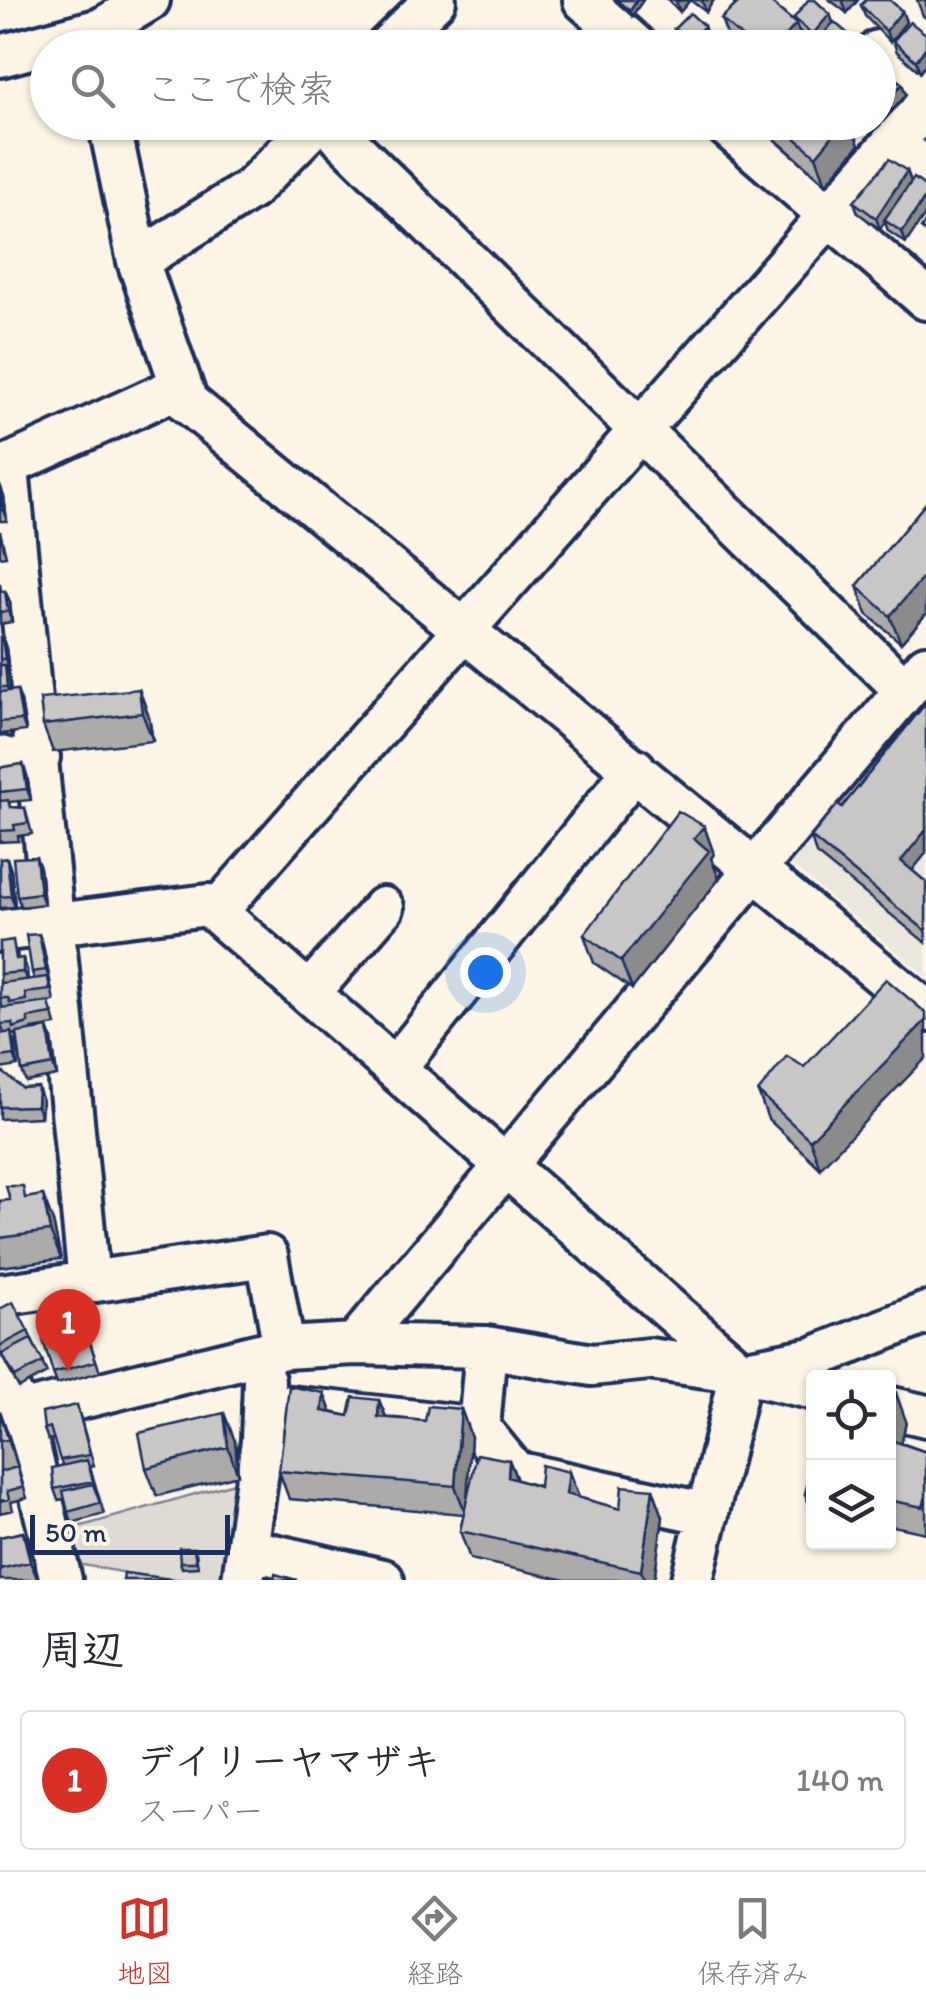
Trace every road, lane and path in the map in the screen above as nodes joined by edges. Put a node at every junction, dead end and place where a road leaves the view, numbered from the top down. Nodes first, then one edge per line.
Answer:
1 (150, 0) edge
2 (435, 0) edge
3 (584, 0) edge
4 (84, 27) edge
5 (404, 30) edge
6 (618, 30) edge
7 (30, 46) edge
8 (0, 56) edge
9 (896, 67) edge
10 (926, 92) edge
11 (926, 104) edge
12 (113, 140) edge
13 (299, 140) edge
14 (344, 140) edge
15 (742, 140) edge
16 (896, 140) edge
17 (894, 142) joint
18 (926, 170) edge
19 (828, 217) junction
20 (138, 261) junction
21 (926, 299) edge
22 (181, 386) junction
23 (640, 430) junction
24 (4, 469) edge
25 (465, 629) junction
26 (916, 678) edge
27 (20, 757) edge
28 (635, 769) junction
29 (757, 871) junction
30 (383, 908) dead end
31 (216, 912) junction
32 (56, 924) junction
33 (0, 931) edge
34 (310, 992) junction
35 (926, 1010) edge
36 (395, 1068) junction
37 (505, 1166) junction
38 (90, 1281) junction
39 (0, 1296) edge
40 (926, 1313) edge
41 (355, 1344) junction
42 (486, 1347) junction
43 (275, 1351) junction
44 (741, 1372) junction
45 (0, 1374) edge
46 (806, 1387) edge
47 (263, 1404) junction
48 (896, 1409) edge
49 (10, 1415) edge
50 (926, 1416) edge
51 (480, 1428) junction
52 (708, 1514) junction
53 (245, 1565) edge
54 (66, 1579) edge
55 (383, 1580) edge
56 (692, 1580) edge

1 - 4 street
2 - 5 street
3 - 6 street
7 - 8 street
9 - 10 street
11 - 16 street
12 - 20 street
13 - 20 street
14 - 23 street
15 - 19 street
17 - 18 street
17 - 19 street
19 - 21 street
19 - 23 street
20 - 22 street
22 - 24 street
22 - 25 street
23 - 25 street
23 - 26 street
24 - 27 street
25 - 28 street
25 - 31 street
26 - 29 street
27 - 32 street
28 - 29 street
28 - 36 street
29 - 35 street
29 - 37 street
30 - 34 street
31 - 32 street
31 - 34 street
32 - 33 street
32 - 38 street
34 - 36 street
36 - 37 street
37 - 41 street
37 - 44 street
38 - 39 street
38 - 43 street
40 - 44 street
41 - 42 street
41 - 43 street
42 - 44 street
42 - 51 street
43 - 47 street
43 - 49 street
44 - 46 street
44 - 52 street
45 - 49 street
47 - 51 street
47 - 53 street
48 - 50 street
49 - 54 street
51 - 52 street
52 - 56 street
53 - 55 street

